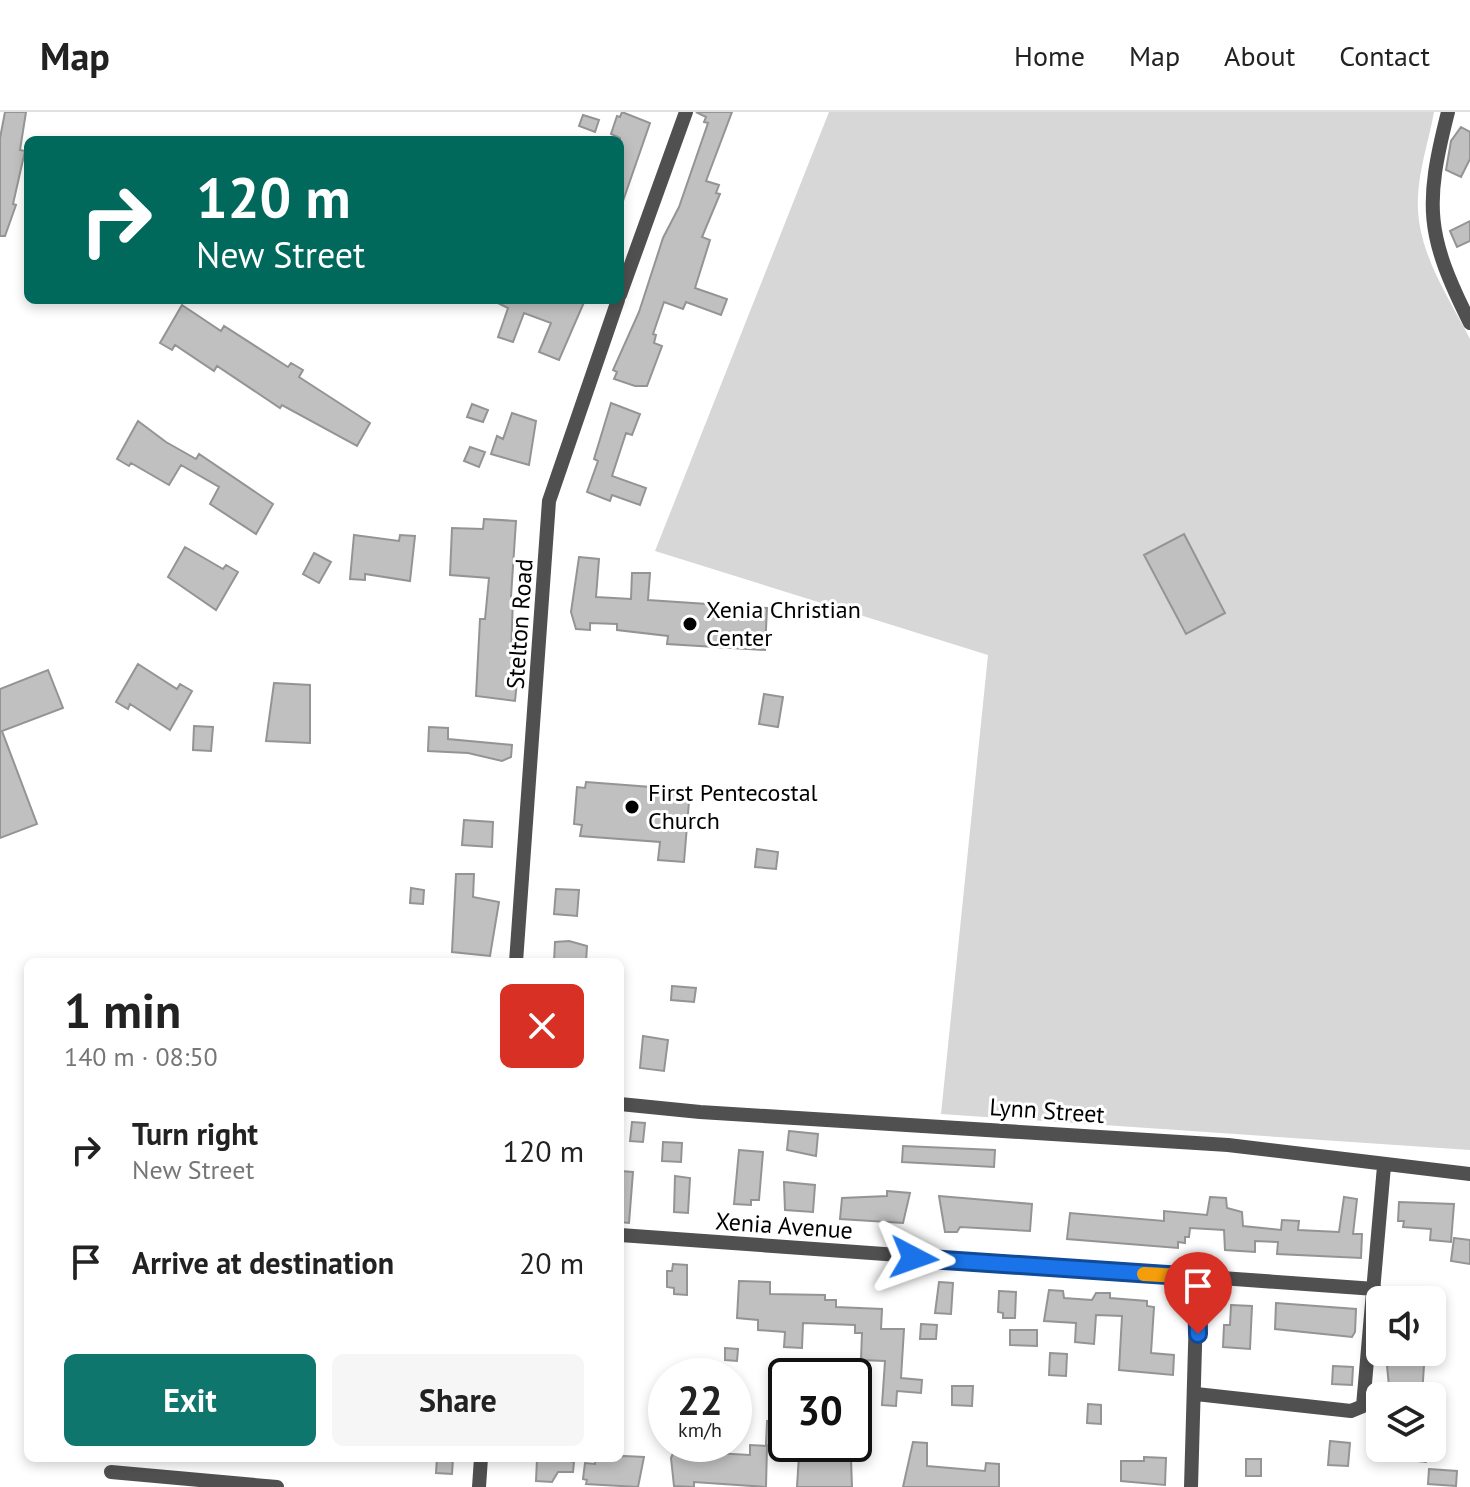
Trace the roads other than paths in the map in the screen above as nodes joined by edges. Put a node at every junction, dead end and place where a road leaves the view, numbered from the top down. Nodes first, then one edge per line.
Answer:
1 (686, 112) edge
2 (1448, 112) edge
3 (624, 284) edge
4 (617, 304) edge
5 (1470, 323) edge
6 (516, 958) edge
7 (624, 1104) edge
8 (1384, 1166) junction
9 (1470, 1174) edge
10 (624, 1235) edge
11 (1197, 1277) junction
12 (1375, 1286) edge
13 (1366, 1288) edge
14 (1368, 1366) edge
15 (1196, 1394) junction
16 (481, 1462) edge
17 (111, 1472) dead end
18 (277, 1487) edge
19 (479, 1487) edge
20 (1191, 1487) edge

1 - 3 street, Stelton Road
2 - 5 street
4 - 6 street, Stelton Road
7 - 8 street, Lynn Street
8 - 9 street, Lynn Street
8 - 12 street
10 - 11 street, Xenia Avenue
11 - 13 street, Xenia Avenue
11 - 15 street
14 - 15 street
15 - 20 street
16 - 19 street
17 - 18 street

